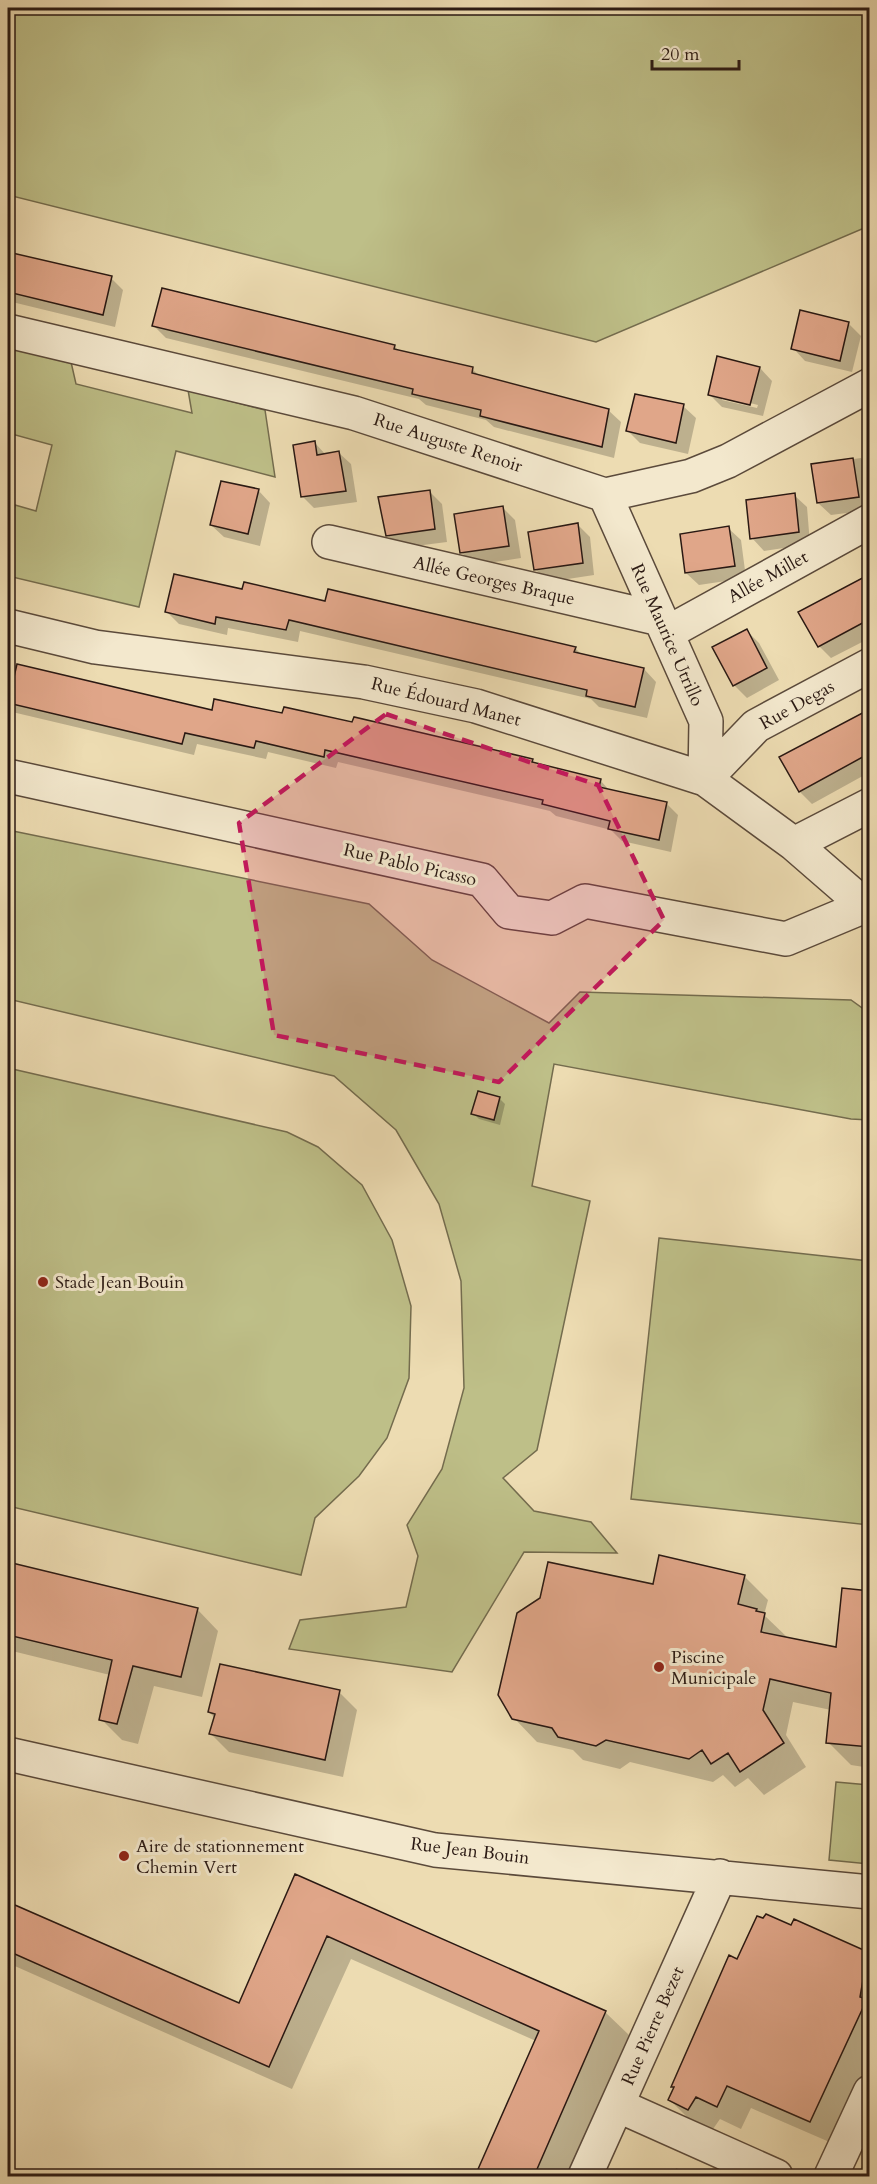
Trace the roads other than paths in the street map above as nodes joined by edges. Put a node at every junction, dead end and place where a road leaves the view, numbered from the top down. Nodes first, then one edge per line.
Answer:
1 (8, 331) edge
2 (870, 385) edge
3 (605, 495) junction
4 (870, 521) edge
5 (328, 542) dead end
6 (8, 626) edge
7 (663, 626) junction
8 (870, 665) edge
9 (8, 776) edge
10 (705, 779) junction
11 (870, 805) edge
12 (794, 844) junction
13 (867, 908) edge
14 (8, 1754) edge
15 (720, 1876) junction
16 (870, 1892) edge
17 (870, 2092) edge
18 (617, 2105) junction
19 (585, 2176) edge
20 (776, 2176) edge
21 (831, 2176) edge

1 - 3 street, Rue Auguste Renoir
2 - 3 street
3 - 7 street, Rue Maurice Utrillo
4 - 7 street, Allée Millet
5 - 7 street, Allée Georges Braque
6 - 10 street, Rue Édouard Manet
7 - 10 street, Rue Maurice Utrillo
8 - 10 street, Rue Degas
9 - 13 street, Rue Pablo Picasso
10 - 12 street, Rue Édouard Manet
11 - 12 street
12 - 13 street, Rue Édouard Manet
14 - 15 street, Rue Jean Bouin
15 - 16 street, Rue Jean Bouin
15 - 18 street, Rue Pierre Bezet
17 - 21 street
18 - 19 street, Rue Pierre Bezet
18 - 20 street

